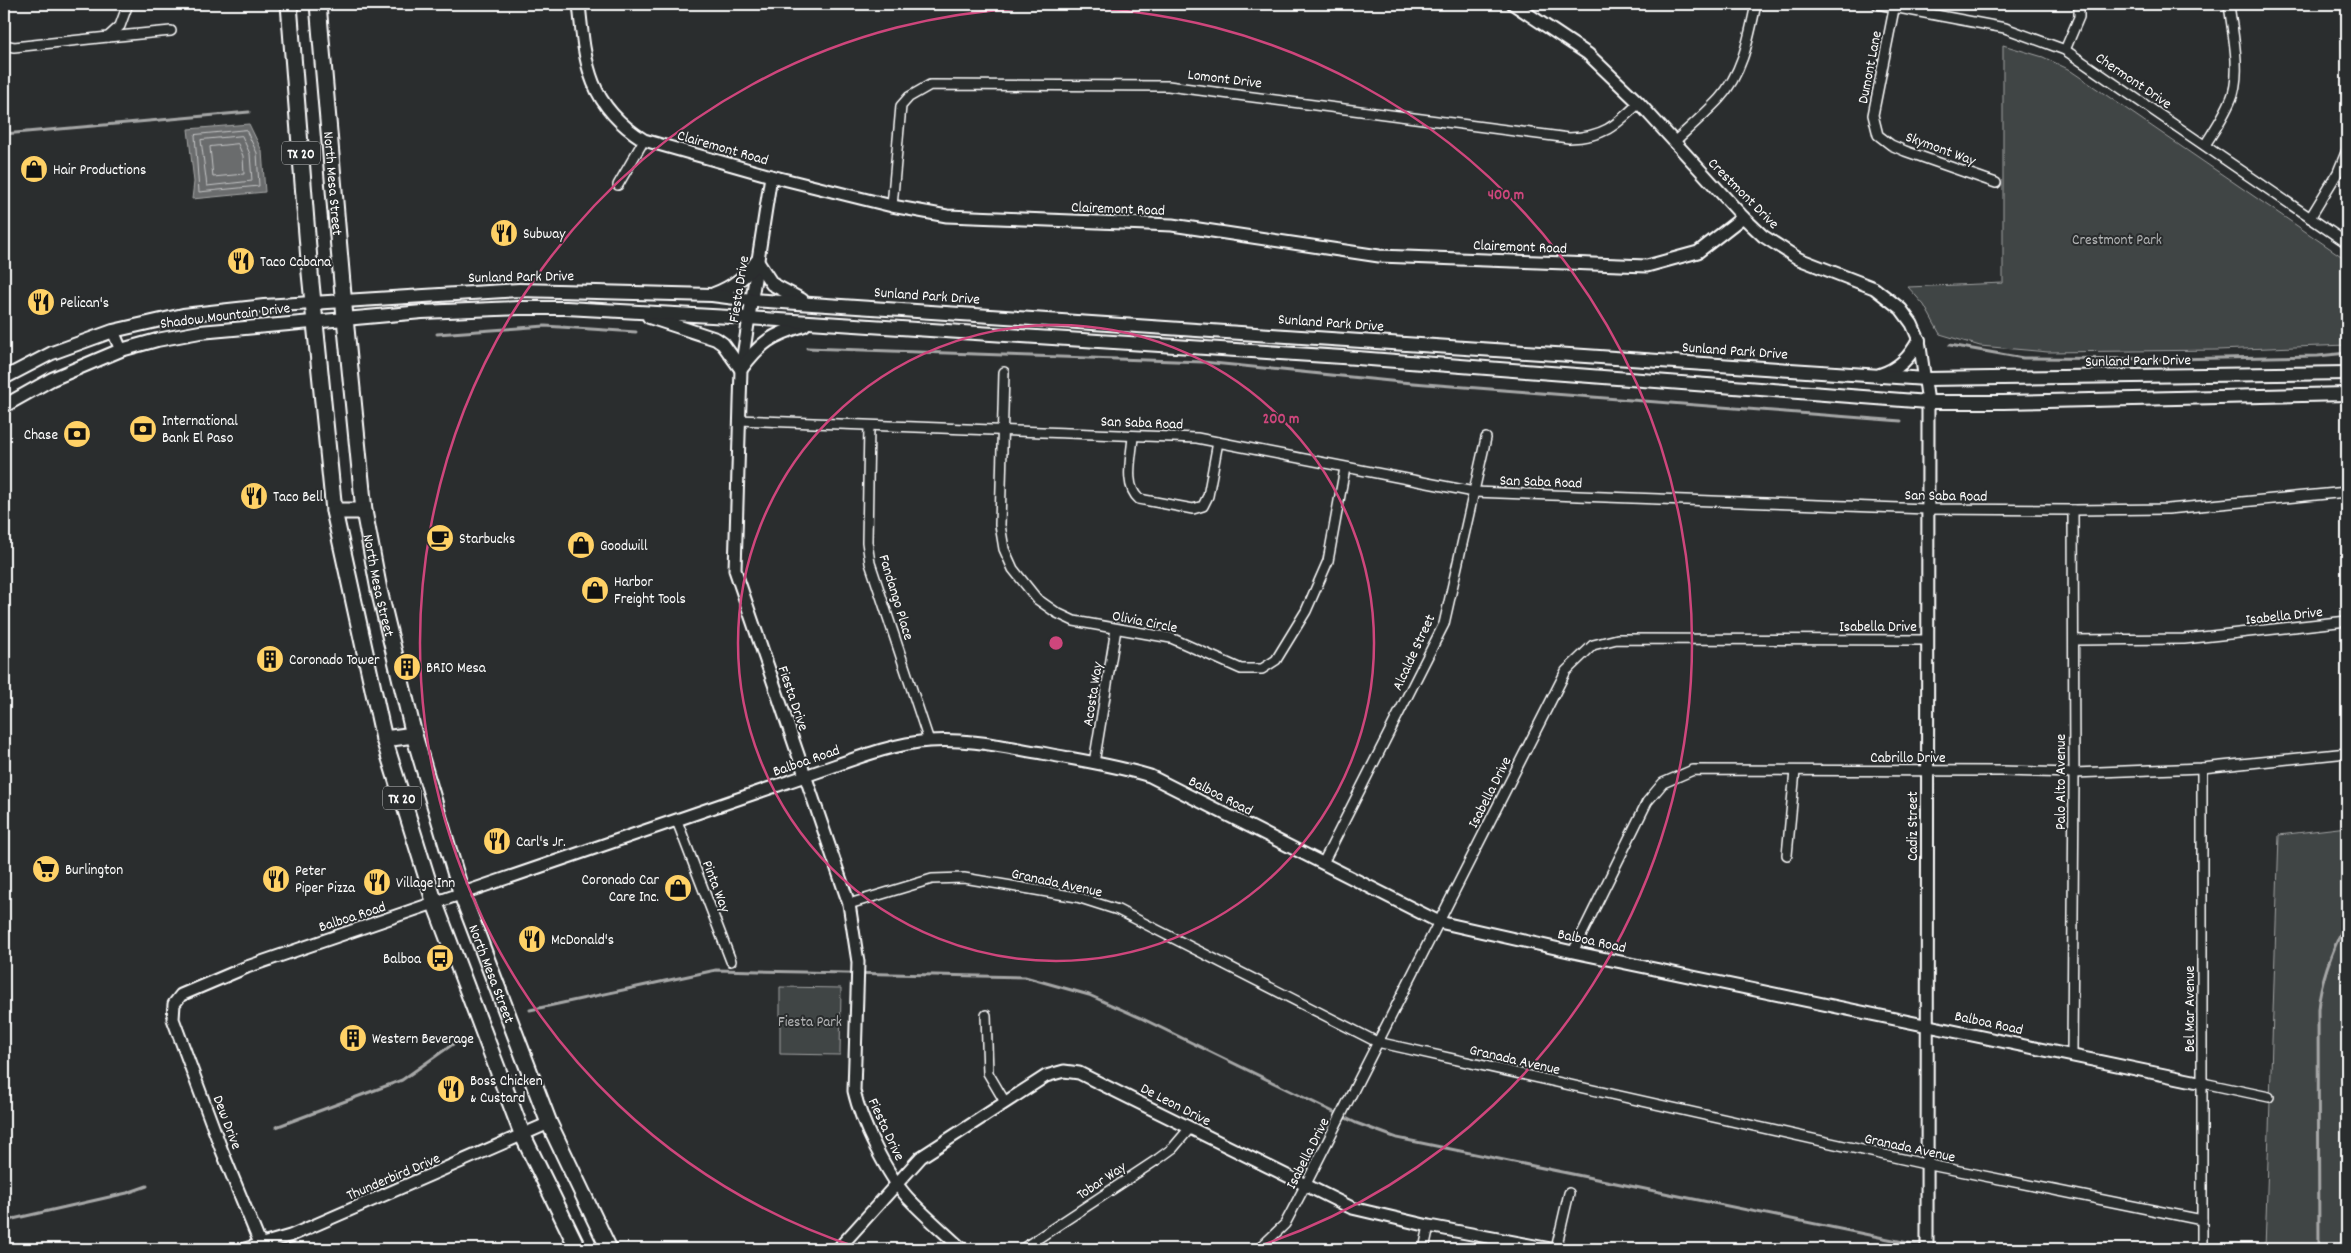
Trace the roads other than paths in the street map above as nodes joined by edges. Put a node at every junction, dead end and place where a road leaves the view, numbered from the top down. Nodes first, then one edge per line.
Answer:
1 (128, 4) edge
2 (290, 4) edge
3 (318, 4) edge
4 (579, 4) edge
5 (1513, 4) edge
6 (1756, 4) edge
7 (1876, 4) edge
8 (2079, 4) edge
9 (2229, 4) edge
10 (1895, 6) edge
11 (171, 31) dead end
12 (108, 37) junction
13 (4, 45) edge
14 (2065, 50) junction
15 (1639, 103) junction
16 (1878, 135) joint
17 (644, 140) junction
18 (1674, 142) junction
19 (2205, 145) junction
20 (2347, 150) edge
21 (771, 176) junction
22 (1996, 182) dead end
23 (618, 185) dead end
24 (892, 206) junction
25 (1743, 217) junction
26 (2310, 218) junction
27 (2347, 243) edge
28 (757, 261) junction
29 (519, 290) junction
30 (712, 295) junction
31 (751, 300) junction
32 (344, 301) junction
33 (313, 303) junction
34 (809, 303) junction
35 (519, 308) junction
36 (633, 312) junction
37 (345, 318) junction
38 (748, 318) junction
39 (315, 321) junction
40 (812, 322) junction
41 (113, 331) junction
42 (1919, 340) junction
43 (121, 350) junction
44 (741, 369) junction
45 (1004, 372) dead end
46 (2347, 373) edge
47 (1877, 376) junction
48 (4, 378) edge
49 (1926, 379) junction
50 (2347, 394) edge
51 (1928, 402) junction
52 (4, 406) edge
53 (739, 420) junction
54 (869, 426) junction
55 (1001, 431) junction
56 (1133, 436) junction
57 (1486, 438) dead end
58 (1218, 442) junction
59 (1345, 468) junction
60 (1474, 492) junction
61 (2347, 492) edge
62 (1927, 510) junction
63 (2073, 510) junction
64 (334, 511) junction
65 (364, 511) junction
66 (2347, 622) edge
67 (1116, 629) junction
68 (1927, 640) junction
69 (2074, 640) junction
70 (414, 735) junction
71 (384, 739) junction
72 (929, 741) junction
73 (2347, 753) edge
74 (1094, 763) junction
75 (2202, 768) junction
76 (1927, 770) junction
77 (1795, 771) junction
78 (2074, 773) junction
79 (805, 776) junction
80 (677, 821) junction
81 (1786, 855) dead end
82 (1323, 863) junction
83 (462, 895) junction
84 (435, 904) junction
85 (849, 904) junction
86 (1439, 922) junction
87 (1573, 952) junction
88 (731, 961) dead end
89 (174, 1004) joint
90 (986, 1014) dead end
91 (1927, 1025) junction
92 (1378, 1042) junction
93 (2072, 1055) junction
94 (2202, 1083) junction
95 (2269, 1097) dead end
96 (1005, 1102) junction
97 (549, 1123) junction
98 (1190, 1128) junction
99 (523, 1136) junction
100 (1925, 1164) junction
101 (897, 1183) junction
102 (1305, 1186) junction
103 (1569, 1192) dead end
104 (2202, 1220) junction
105 (1430, 1226) junction
106 (1927, 1245) edge
107 (262, 1247) edge
108 (246, 1249) edge
109 (578, 1249) edge
110 (609, 1249) edge
111 (838, 1249) edge
112 (962, 1249) edge
113 (1022, 1249) edge
114 (1258, 1249) edge
115 (1424, 1249) edge
116 (1551, 1249) edge
117 (1556, 1249) edge
118 (2202, 1249) edge

1 - 12 street
2 - 33 main road, North Mesa Street / TX 20
3 - 32 main road, North Mesa Street / TX 20
4 - 17 street, Clairemont Road
5 - 15 street, Crestmont Drive
6 - 18 street
7 - 10 street, Chermont Drive
8 - 14 street
9 - 19 street
10 - 14 street, Chermont Drive
10 - 16 street, Dumont Lane
11 - 12 street
12 - 13 street
14 - 19 street, Chermont Drive
15 - 18 street, Crestmont Drive
15 - 24 street, Lomont Drive
16 - 22 street, Skymont Way
17 - 21 street, Clairemont Road
17 - 23 street
18 - 25 street, Crestmont Drive
19 - 26 street, Chermont Drive
20 - 26 street
21 - 24 street, Clairemont Road
21 - 28 street, Fiesta Drive
24 - 25 street, Clairemont Road
25 - 42 street, Crestmont Drive
26 - 27 street, Chermont Drive
28 - 30 main road
28 - 31 street, Fiesta Drive
28 - 34 main road
29 - 30 main road, Sunland Park Drive
29 - 32 main road, Sunland Park Drive
29 - 35 main road
30 - 31 main road, Sunland Park Drive
31 - 34 main road, Sunland Park Drive
31 - 38 street, Fiesta Drive
32 - 33 main road, Sunland Park Drive
32 - 37 main road, North Mesa Street / TX 20
33 - 39 main road, North Mesa Street / TX 20
33 - 41 main road, Shadow Mountain Drive
34 - 47 main road, Sunland Park Drive
35 - 36 main road
35 - 37 main road
36 - 38 main road
36 - 44 main road
37 - 39 main road
37 - 65 main road, North Mesa Street / TX 20
38 - 40 main road
38 - 44 street, Fiesta Drive
39 - 43 main road, Shadow Mountain Drive
39 - 64 main road, North Mesa Street / TX 20
40 - 44 main road
40 - 51 main road
41 - 43 street
41 - 48 main road, Shadow Mountain Drive
42 - 47 main road
42 - 49 street, Crestmont Drive
43 - 52 main road, Shadow Mountain Drive
44 - 53 street, Fiesta Drive
45 - 55 street, Olivia Circle
46 - 49 main road, Sunland Park Drive
47 - 49 main road, Sunland Park Drive
49 - 51 street, Crestmont Drive
50 - 51 main road
51 - 62 street, Cadiz Street
53 - 54 street, San Saba Road
53 - 79 street, Fiesta Drive
54 - 55 street, San Saba Road
54 - 72 street, Fandango Place
55 - 56 street, San Saba Road
55 - 67 street, Olivia Circle
56 - 58 street, San Saba Road
56 - 58 street
57 - 60 street, Alcalde Street
58 - 59 street, San Saba Road
59 - 60 street, San Saba Road
59 - 67 street, Olivia Circle
60 - 62 street, San Saba Road
60 - 82 street, Alcalde Street
61 - 63 street, San Saba Road
62 - 63 street, San Saba Road
62 - 68 street, Cadiz Street
63 - 69 street, Palo Alto Avenue
64 - 65 main road
64 - 71 main road, North Mesa Street / TX 20
65 - 70 main road, North Mesa Street / TX 20
66 - 69 street, Isabella Drive
67 - 74 street, Acosta Way
68 - 76 street, Cadiz Street
68 - 86 street, Isabella Drive
69 - 78 street, Palo Alto Avenue
70 - 71 main road
70 - 83 main road, North Mesa Street / TX 20
71 - 84 main road, North Mesa Street / TX 20
72 - 74 street, Balboa Road
72 - 79 street, Balboa Road
73 - 75 street, Cabrillo Drive
74 - 82 street, Balboa Road
75 - 78 street, Cabrillo Drive
75 - 94 street, Bel Mar Avenue
76 - 77 street, Cabrillo Drive
76 - 78 street, Cabrillo Drive
76 - 91 street, Cadiz Street
77 - 81 street
77 - 87 street, Cabrillo Drive
78 - 93 street, Palo Alto Avenue
79 - 80 street, Balboa Road
79 - 85 street, Fiesta Drive
80 - 83 street, Balboa Road
80 - 88 street, Pinta Way
82 - 86 street, Balboa Road
83 - 84 street, Balboa Road
83 - 97 main road, North Mesa Street / TX 20
84 - 89 street, Balboa Road
84 - 99 main road, North Mesa Street / TX 20
85 - 92 street, Granada Avenue
85 - 101 street, Fiesta Drive
86 - 87 street, Balboa Road
86 - 92 street, Isabella Drive
87 - 91 street, Balboa Road
89 - 107 street, Dew Drive
90 - 96 street
91 - 93 street, Balboa Road
91 - 100 street, Cadiz Street
92 - 100 street, Granada Avenue
92 - 102 street, Isabella Drive
93 - 94 street, Balboa Road
94 - 95 street, Balboa Road
94 - 104 street, Bel Mar Avenue
96 - 98 street, De Leon Drive
96 - 101 street, De Leon Drive
97 - 99 street, Thunderbird Drive
97 - 110 main road, North Mesa Street / TX 20
98 - 102 street, De Leon Drive
98 - 113 street, Tobar Way
99 - 107 street, Thunderbird Drive
99 - 109 main road, North Mesa Street / TX 20
100 - 104 street, Granada Avenue
100 - 106 street, Cadiz Street
101 - 111 street, De Leon Drive
101 - 112 street, Fiesta Drive
102 - 105 street, De Leon Drive
102 - 114 street, Isabella Drive
103 - 117 street
104 - 118 street, Bel Mar Avenue
105 - 115 street
105 - 116 street, De Leon Drive
107 - 108 street, Thunderbird Drive

